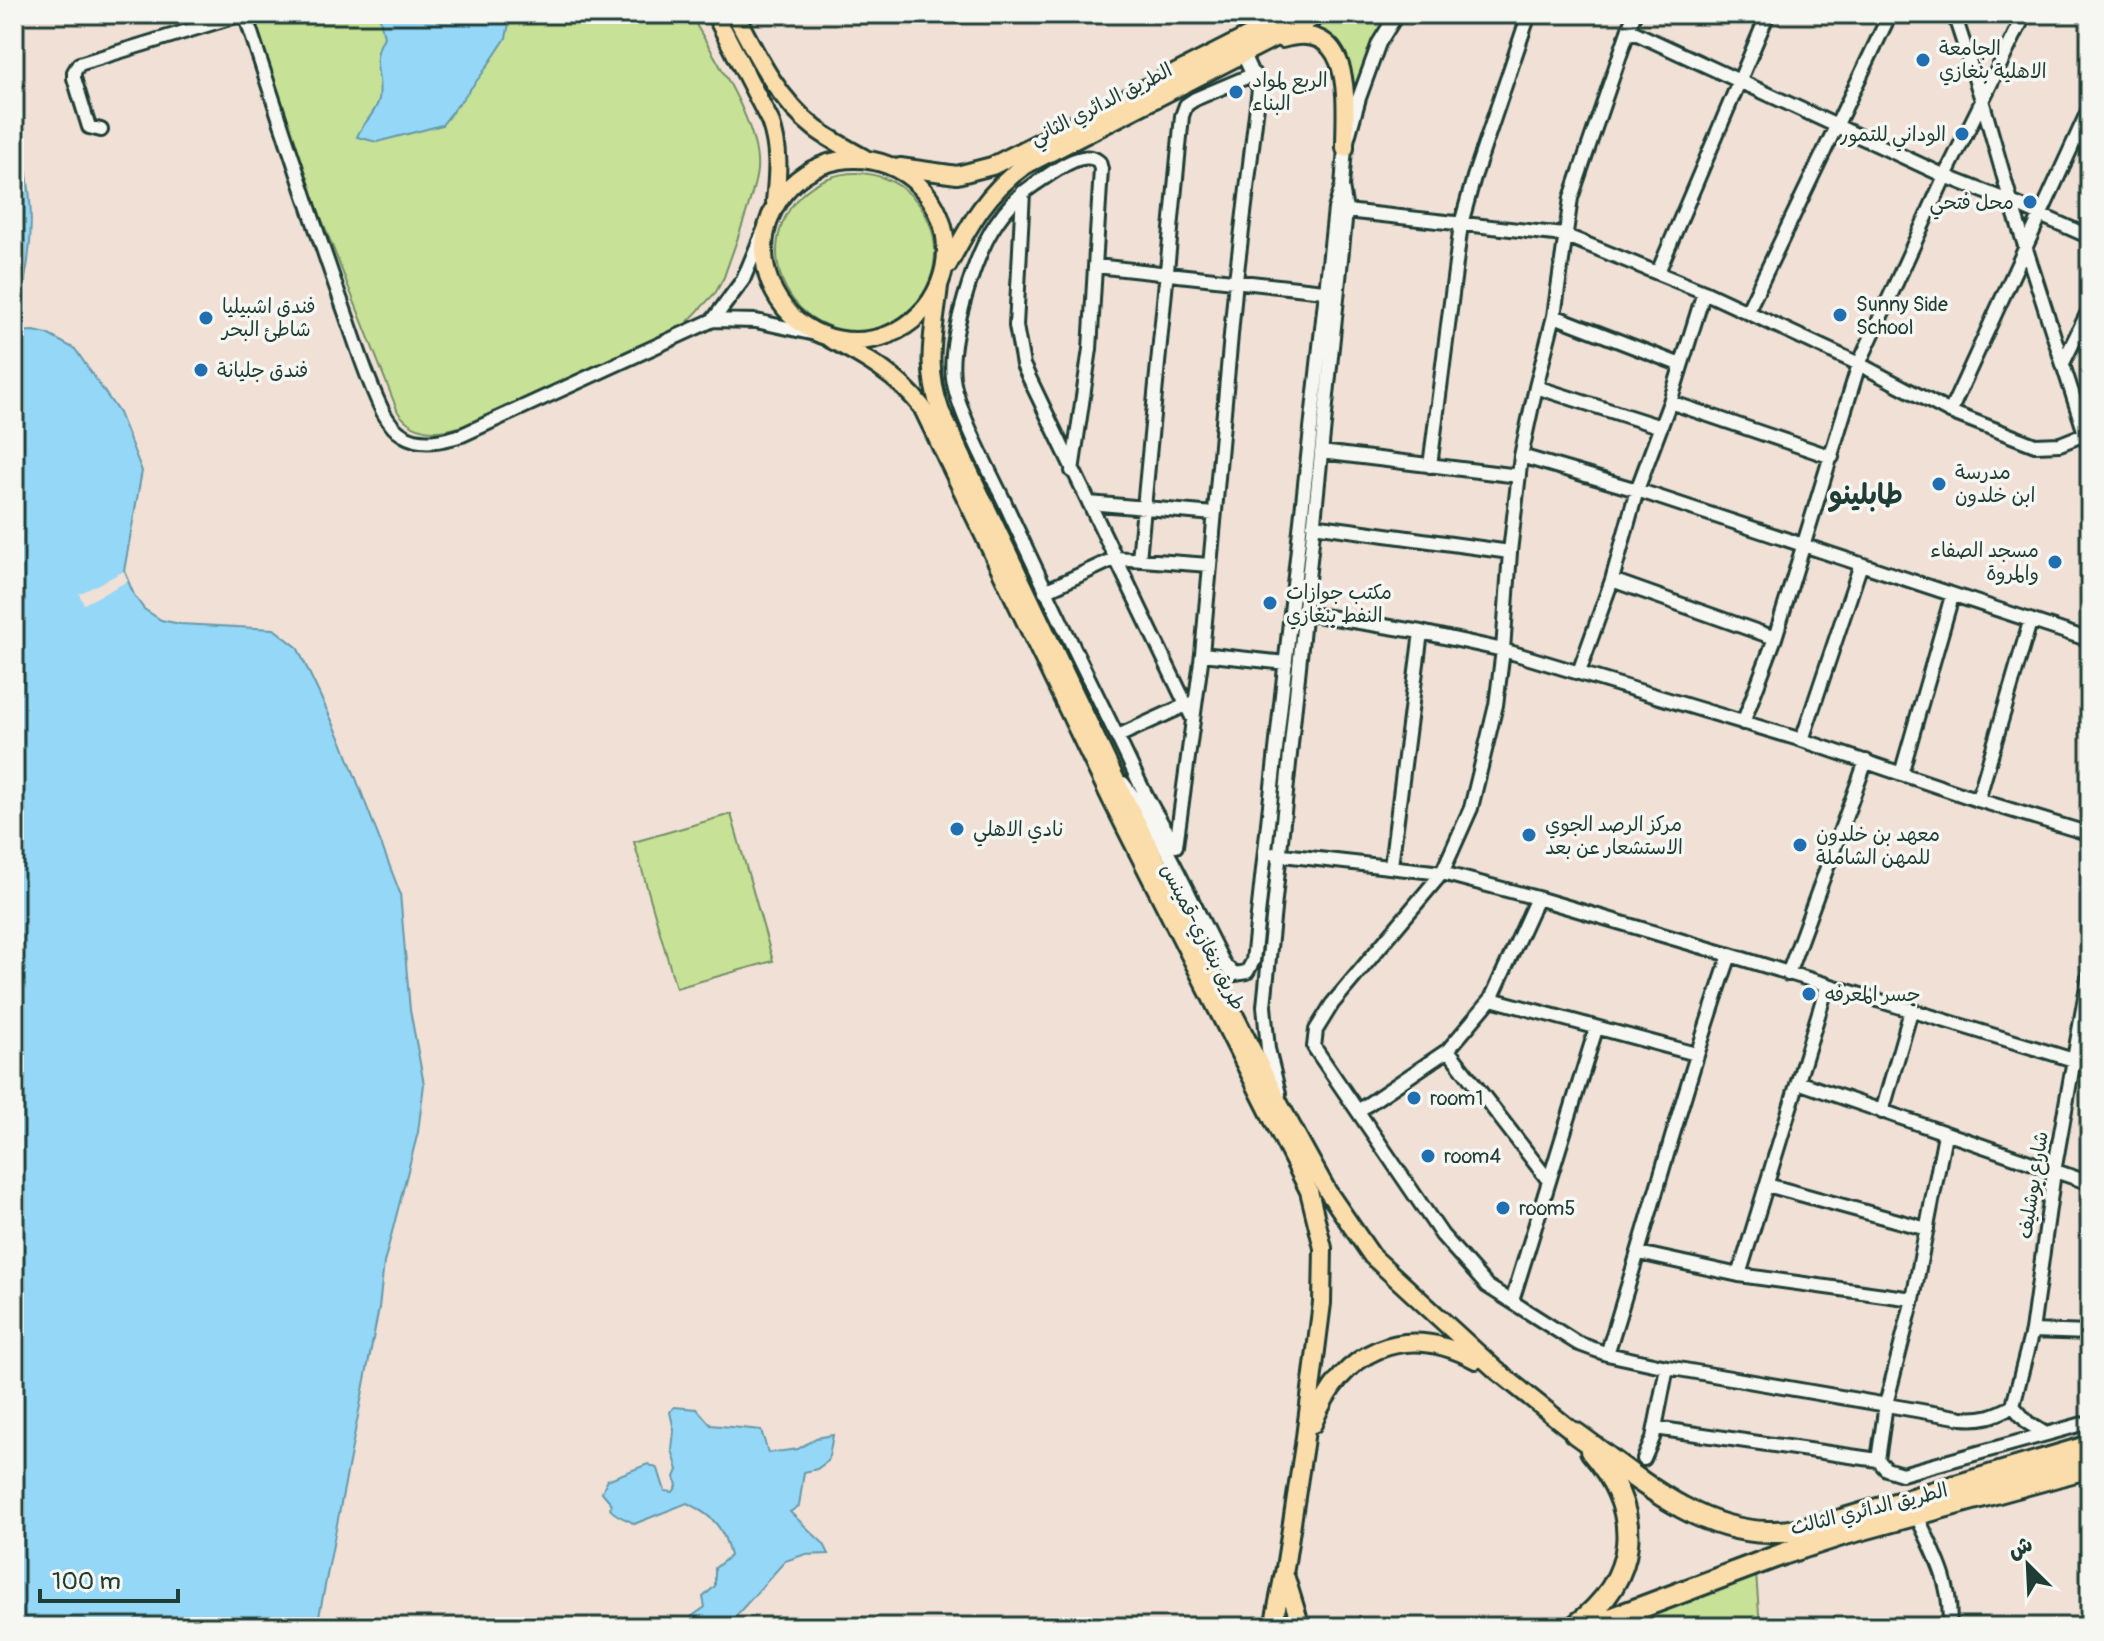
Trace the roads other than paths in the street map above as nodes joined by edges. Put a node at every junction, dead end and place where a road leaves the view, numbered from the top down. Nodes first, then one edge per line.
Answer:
1 (244, 14) edge
2 (715, 14) edge
3 (735, 14) edge
4 (1292, 14) edge
5 (1321, 14) edge
6 (1397, 14) edge
7 (1529, 14) edge
8 (1634, 14) edge
9 (1768, 14) edge
10 (1890, 14) edge
11 (1954, 14) edge
12 (2025, 14) edge
13 (1629, 30) junction
14 (1250, 50) junction
15 (1254, 74) junction
16 (1738, 81) junction
17 (1982, 100) junction
18 (2090, 107) edge
19 (1836, 126) junction
20 (101, 130) dead end
21 (1345, 148) junction
22 (865, 159) junction
23 (886, 164) junction
24 (1945, 176) junction
25 (1342, 186) junction
26 (1023, 192) junction
27 (2011, 202) junction
28 (775, 205) junction
29 (1346, 211) junction
30 (2039, 215) junction
31 (1461, 224) junction
32 (766, 225) junction
33 (1564, 235) junction
34 (2090, 237) edge
35 (2025, 246) junction
36 (1096, 266) junction
37 (1167, 272) junction
38 (1658, 272) junction
39 (1236, 280) junction
40 (941, 281) junction
41 (1324, 291) junction
42 (1704, 292) junction
43 (2090, 308) edge
44 (1747, 312) junction
45 (1554, 316) junction
46 (713, 320) junction
47 (825, 337) junction
48 (2063, 363) junction
49 (1859, 364) junction
50 (1681, 365) junction
51 (1536, 387) junction
52 (1313, 395) junction
53 (1327, 398) junction
54 (1670, 402) junction
55 (1950, 412) junction
56 (1318, 422) junction
57 (1661, 427) junction
58 (2085, 434) junction
59 (2090, 449) edge
60 (1321, 452) junction
61 (1521, 456) junction
62 (1832, 457) junction
63 (1430, 466) junction
64 (1072, 471) junction
65 (1519, 476) junction
66 (1637, 490) junction
67 (1089, 503) junction
68 (1143, 509) junction
69 (1214, 514) junction
70 (1313, 525) junction
71 (1805, 546) junction
72 (1510, 552) junction
73 (1116, 558) junction
74 (1139, 559) junction
75 (1861, 564) junction
76 (1209, 565) junction
77 (1612, 580) junction
78 (1045, 591) junction
79 (1952, 596) junction
80 (1304, 613) junction
81 (2030, 622) junction
82 (1421, 632) junction
83 (1775, 638) junction
84 (2090, 640) edge
85 (1503, 650) junction
86 (1202, 654) junction
87 (1286, 663) junction
88 (1579, 672) junction
89 (1186, 705) junction
90 (1193, 719) junction
91 (1743, 723) junction
92 (1118, 736) junction
93 (1802, 740) junction
94 (1866, 761) junction
95 (1112, 772) junction
96 (1901, 774) junction
97 (1978, 800) junction
98 (2090, 834) edge
99 (1176, 844) junction
100 (1273, 854) junction
101 (1175, 866) junction
102 (1391, 866) junction
103 (1442, 873) junction
104 (1537, 898) junction
105 (1730, 955) junction
106 (2090, 969) edge
107 (1788, 974) junction
108 (1827, 986) junction
109 (1491, 999) junction
110 (1911, 1011) junction
111 (1596, 1029) junction
112 (1448, 1050) junction
113 (1696, 1054) junction
114 (2074, 1061) junction
115 (2090, 1065) edge
116 (1798, 1082) junction
117 (1280, 1105) junction
118 (1358, 1111) junction
119 (1882, 1112) junction
120 (1945, 1134) junction
121 (2054, 1172) junction
122 (1549, 1181) junction
123 (2090, 1183) edge
124 (1767, 1185) junction
125 (1927, 1229) junction
126 (1639, 1253) junction
127 (1739, 1275) junction
128 (1913, 1299) junction
129 (1512, 1301) junction
130 (2032, 1331) junction
131 (2090, 1333) edge
132 (1607, 1354) junction
133 (1667, 1367) junction
134 (1496, 1370) junction
135 (1886, 1404) junction
136 (2013, 1406) junction
137 (2090, 1422) edge
138 (1655, 1428) junction
139 (1575, 1433) junction
140 (2046, 1434) junction
141 (1304, 1445) junction
142 (2090, 1446) edge
143 (1644, 1459) dead end
144 (1878, 1460) junction
145 (2090, 1467) edge
146 (1913, 1508) junction
147 (1285, 1568) junction
148 (1273, 1627) edge
149 (1301, 1627) edge
150 (1574, 1627) edge
151 (1589, 1627) edge
152 (1949, 1627) edge

1 - 20 street
1 - 46 street
2 - 28 main road
3 - 22 main road
4 - 23 main road, الطريق الدائري الثاني
5 - 14 main road, الطريق الدائري الثاني
6 - 21 street
7 - 31 street
8 - 13 street
9 - 16 street
10 - 19 street
11 - 17 street
12 - 17 street
13 - 16 street
13 - 33 street
14 - 15 street
14 - 21 main road
14 - 40 main road, الطريق الدائري الثاني
15 - 37 street
15 - 39 street
16 - 19 street
16 - 38 street
17 - 24 street
17 - 27 street
18 - 30 street
19 - 24 street
19 - 44 street
21 - 25 street
22 - 23 main road
22 - 28 main road
23 - 40 main road
24 - 27 street
24 - 49 street
25 - 29 street
25 - 41 street
26 - 36 street
26 - 64 street
26 - 78 street
27 - 30 street
27 - 35 street
28 - 32 main road
29 - 31 street
29 - 53 street
30 - 34 street
30 - 35 street
31 - 33 street
31 - 63 street
32 - 46 street
32 - 47 main road
33 - 38 street
33 - 45 street
35 - 48 street
35 - 55 street
36 - 37 street
36 - 64 street
37 - 39 street
37 - 68 street
38 - 42 street
39 - 41 street
39 - 69 street
40 - 47 main road
40 - 95 main road
41 - 52 street
42 - 44 street
42 - 50 street
43 - 48 street
44 - 49 street
45 - 50 street
45 - 51 street
46 - 47 street
47 - 141 main road, طريق بنغازي-قمينس
48 - 58 street
49 - 55 street
49 - 62 street
50 - 54 street
51 - 57 street
51 - 61 street
52 - 53 street
52 - 56 street
53 - 56 street
54 - 57 street
54 - 62 street
55 - 58 street
56 - 60 street
56 - 87 street
57 - 66 street
58 - 59 street
60 - 63 street
60 - 70 street
61 - 65 street
61 - 66 street
62 - 71 street
63 - 65 street
64 - 67 street
65 - 72 street
66 - 71 street
66 - 77 street
67 - 68 street
67 - 73 street
68 - 69 street
68 - 74 street
69 - 76 street
70 - 72 street
70 - 80 street
71 - 75 street
71 - 83 street
72 - 85 street
73 - 74 street
73 - 78 street
73 - 89 street
74 - 76 street
75 - 79 street
75 - 93 street
76 - 86 street
77 - 83 street
77 - 88 street
78 - 92 street
79 - 81 street
79 - 96 street
80 - 82 street
80 - 100 street
81 - 84 street
81 - 97 street
82 - 85 street
82 - 102 street
83 - 91 street
85 - 88 street
85 - 103 street
86 - 87 street
86 - 90 street
87 - 100 street
88 - 91 street
89 - 90 street
89 - 92 street
90 - 99 street
91 - 93 street
92 - 99 street
93 - 94 street
94 - 96 street
94 - 107 street
95 - 101 street
95 - 117 main road
96 - 97 street
97 - 98 street
99 - 101 street
100 - 101 street
100 - 102 street
100 - 117 street
102 - 103 street
103 - 104 street
103 - 118 street
104 - 105 street
104 - 109 street
105 - 107 street
105 - 113 street
106 - 114 street, شارع بوشليف
107 - 108 street
108 - 110 street
108 - 116 street
109 - 111 street
109 - 112 street
110 - 114 street
110 - 119 street
111 - 113 street
111 - 122 street
112 - 118 street
112 - 122 street
113 - 126 street
114 - 115 street
114 - 121 street, شارع بوشليف
116 - 119 street
116 - 124 street
117 - 134 main road
118 - 129 street
119 - 120 street
120 - 121 street
120 - 125 street
121 - 123 street
121 - 130 street, شارع بوشليف
122 - 129 street
124 - 125 street
124 - 127 street
125 - 128 street
126 - 127 street
126 - 132 street
127 - 128 street
128 - 135 street
129 - 132 street
130 - 131 street
130 - 136 street, شارع بوشليف
132 - 133 street
133 - 135 street
133 - 138 street
134 - 139 main road
134 - 141 main road
135 - 136 street
135 - 144 street
136 - 140 street
137 - 140 street
138 - 143 street
138 - 144 street
139 - 146 highway, الطريق الدائري الثالث
139 - 150 highway
140 - 144 street
141 - 147 main road, طريق بنغازي-قمينس
142 - 146 highway, الطريق الدائري الثالث
145 - 146 highway, الطريق الدائري الثالث
146 - 151 highway, الطريق الدائري الثالث
146 - 152 street
147 - 148 main road, طريق بنغازي-قمينس
147 - 149 main road

